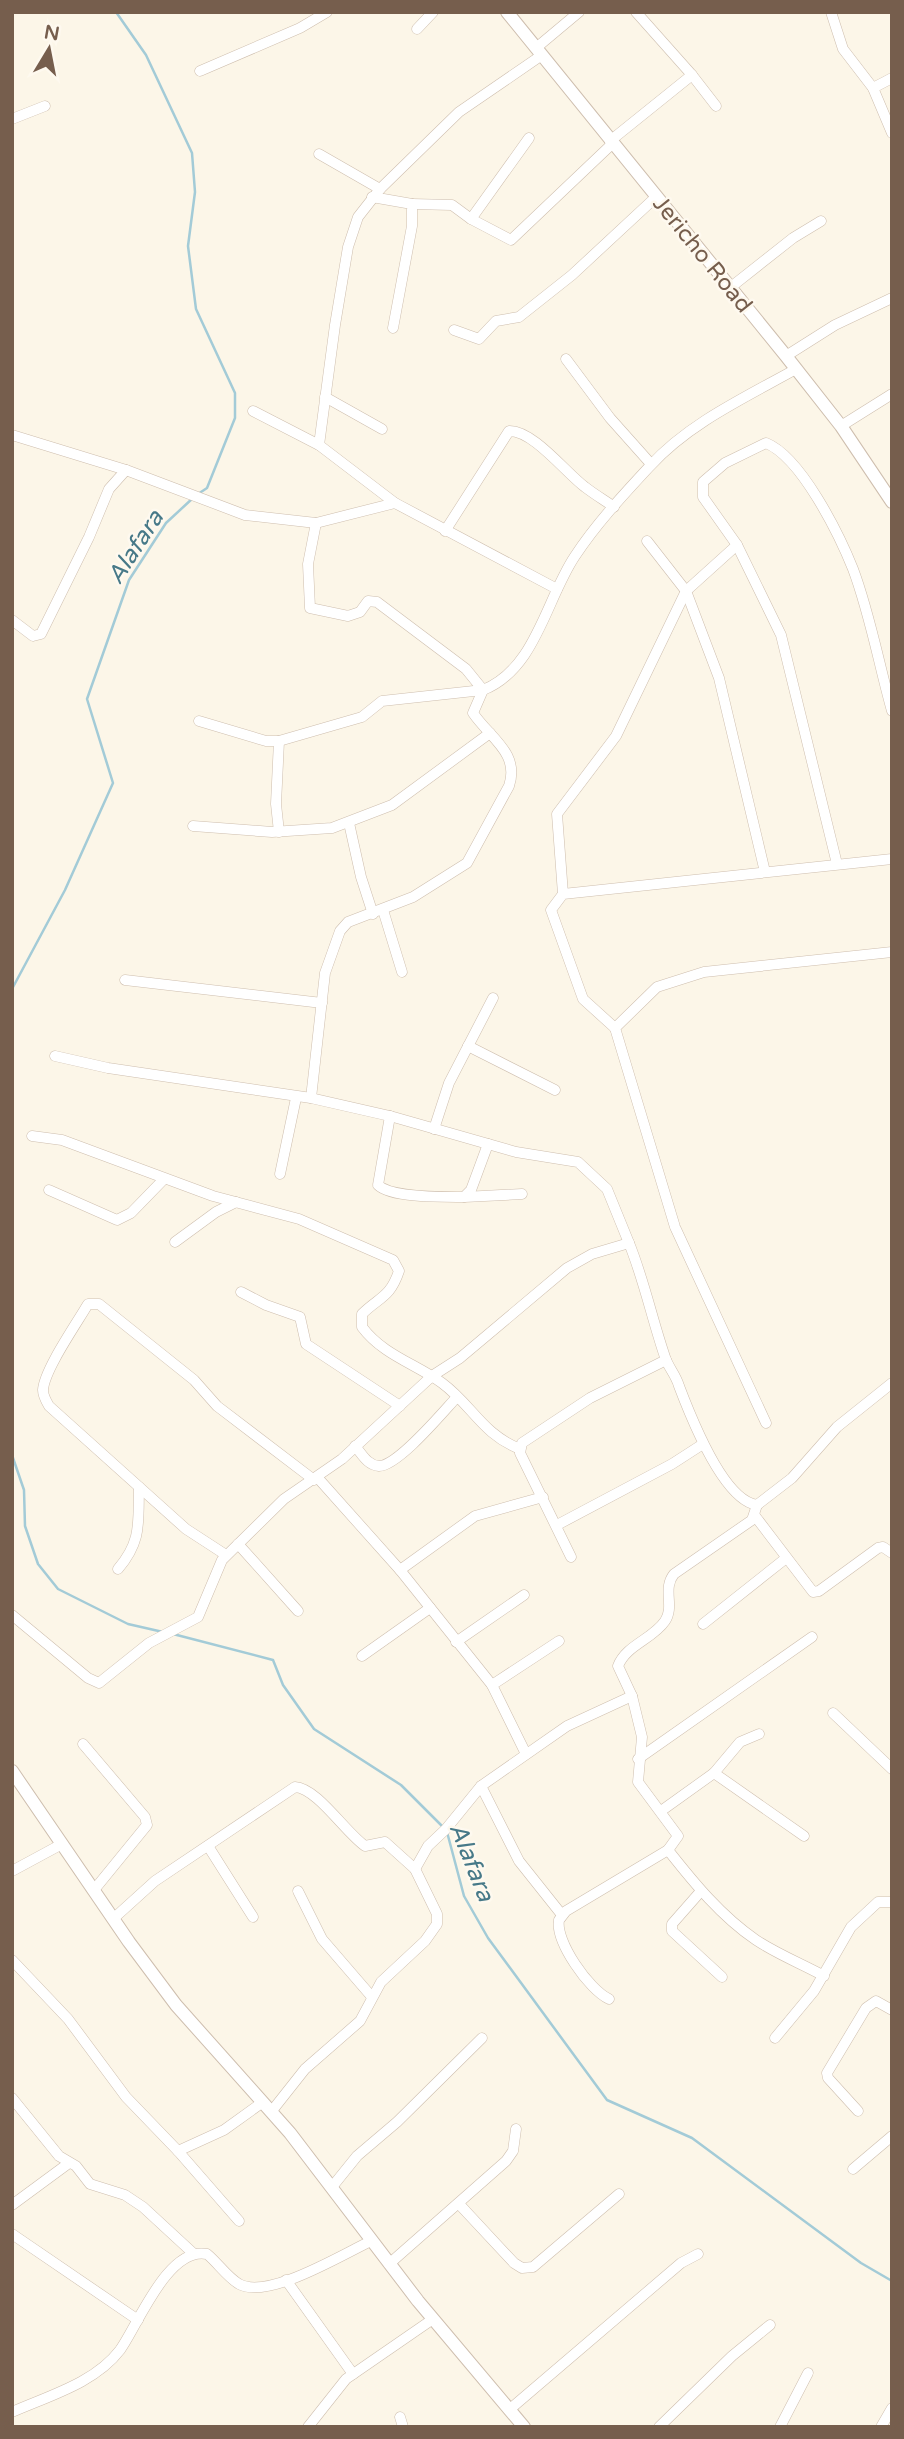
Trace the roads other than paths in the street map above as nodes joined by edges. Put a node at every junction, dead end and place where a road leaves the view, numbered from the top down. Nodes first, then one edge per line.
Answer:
1 (327, 12) edge
2 (433, 12) edge
3 (508, 12) edge
4 (579, 12) edge
5 (636, 12) edge
6 (831, 12) edge
7 (418, 29) dead end
8 (539, 52) junction
9 (200, 71) dead end
10 (692, 75) junction
11 (892, 78) edge
12 (873, 88) junction
13 (45, 106) dead end
14 (716, 106) dead end
15 (12, 119) edge
16 (892, 133) edge
17 (529, 138) dead end
18 (611, 142) junction
19 (319, 154) dead end
20 (376, 193) junction
21 (656, 197) junction
22 (412, 204) junction
23 (471, 219) junction
24 (821, 221) dead end
25 (731, 287) junction
26 (892, 298) edge
27 (393, 328) dead end
28 (454, 330) dead end
29 (786, 356) junction
30 (566, 359) dead end
31 (796, 369) junction
32 (892, 394) edge
33 (325, 397) junction
34 (253, 411) dead end
35 (841, 426) junction
36 (382, 429) dead end
37 (12, 435) edge
38 (319, 445) junction
39 (652, 464) junction
40 (126, 470) junction
41 (890, 495) edge
42 (395, 503) junction
43 (614, 507) junction
44 (316, 523) junction
45 (445, 531) junction
46 (648, 541) dead end
47 (737, 545) junction
48 (557, 589) junction
49 (686, 591) junction
50 (12, 620) edge
51 (484, 690) junction
52 (892, 711) edge
53 (199, 721) dead end
54 (491, 733) junction
55 (279, 741) junction
56 (349, 822) junction
57 (193, 826) dead end
58 (279, 832) junction
59 (892, 859) edge
60 (837, 864) junction
61 (765, 872) junction
62 (562, 894) junction
63 (378, 912) junction
64 (892, 953) edge
65 (402, 972) dead end
66 (125, 980) dead end
67 (493, 998) dead end
68 (322, 1003) junction
69 (615, 1028) junction
70 (468, 1046) junction
71 (55, 1056) dead end
72 (555, 1090) dead end
73 (296, 1098) junction
74 (311, 1098) junction
75 (390, 1116) junction
76 (434, 1129) junction
77 (32, 1136) dead end
78 (488, 1144) junction
79 (280, 1174) dead end
80 (164, 1179) junction
81 (49, 1190) dead end
82 (523, 1194) dead end
83 (464, 1197) junction
84 (236, 1202) junction
85 (175, 1242) dead end
86 (629, 1243) junction
87 (241, 1292) dead end
88 (666, 1360) junction
89 (432, 1376) junction
90 (892, 1383) edge
91 (456, 1398) junction
92 (400, 1406) junction
93 (766, 1423) dead end
94 (703, 1444) junction
95 (355, 1446) junction
96 (520, 1449) junction
97 (316, 1479) junction
98 (139, 1488) junction
99 (543, 1497) junction
100 (756, 1511) junction
101 (557, 1525) junction
102 (239, 1544) junction
103 (892, 1553) edge
104 (226, 1555) junction
105 (571, 1557) dead end
106 (785, 1559) junction
107 (118, 1569) dead end
108 (400, 1570) junction
109 (524, 1595) dead end
110 (430, 1608) junction
111 (298, 1611) dead end
112 (12, 1615) edge
113 (703, 1624) dead end
114 (812, 1637) dead end
115 (559, 1641) dead end
116 (456, 1642) junction
117 (362, 1656) dead end
118 (492, 1685) junction
119 (632, 1696) junction
120 (833, 1713) dead end
121 (759, 1734) dead end
122 (83, 1744) dead end
123 (526, 1754) junction
124 (638, 1759) junction
125 (892, 1769) edge
126 (12, 1771) edge
127 (714, 1773) junction
128 (481, 1786) junction
129 (661, 1811) junction
130 (804, 1836) dead end
131 (62, 1844) junction
132 (208, 1846) junction
133 (668, 1850) junction
134 (415, 1869) junction
135 (12, 1871) edge
136 (94, 1890) junction
137 (298, 1891) dead end
138 (701, 1891) junction
139 (892, 1902) edge
140 (562, 1915) junction
141 (253, 1917) dead end
142 (113, 1919) junction
143 (12, 1960) edge
144 (824, 1976) junction
145 (722, 1977) dead end
146 (372, 1997) junction
147 (609, 1998) dead end
148 (892, 2010) edge
149 (482, 2038) dead end
150 (775, 2038) dead end
151 (12, 2098) edge
152 (267, 2107) junction
153 (858, 2111) dead end
154 (516, 2129) dead end
155 (892, 2136) edge
156 (178, 2151) junction
157 (69, 2162) junction
158 (853, 2169) dead end
159 (332, 2187) junction
160 (619, 2194) dead end
161 (459, 2204) junction
162 (12, 2205) edge
163 (239, 2221) dead end
164 (12, 2234) edge
165 (371, 2241) junction
166 (698, 2253) dead end
167 (194, 2254) junction
168 (389, 2264) junction
169 (286, 2280) junction
170 (433, 2319) junction
171 (138, 2320) junction
172 (770, 2325) dead end
173 (808, 2373) dead end
174 (353, 2374) junction
175 (892, 2408) edge
176 (509, 2410) junction
177 (12, 2412) edge
178 (309, 2427) edge
179 (523, 2427) edge
180 (659, 2427) edge
181 (780, 2427) edge
182 (881, 2427) edge

1 - 9 street
2 - 7 street
3 - 8 street, Jericho Road
4 - 8 street
5 - 10 street
6 - 12 street
8 - 18 street, Jericho Road
8 - 20 street
10 - 14 street
10 - 18 street
11 - 12 street
12 - 16 street
13 - 15 street
17 - 23 street
18 - 21 street, Jericho Road
18 - 23 street
19 - 20 street
20 - 22 street
20 - 33 street
21 - 25 street, Jericho Road
21 - 28 street
22 - 23 street
22 - 27 street
24 - 25 street
25 - 29 street, Jericho Road
26 - 29 street
29 - 31 street, Jericho Road
30 - 39 street
31 - 35 street, Jericho Road
31 - 39 street
32 - 35 street
33 - 36 street
33 - 38 street
34 - 38 street
35 - 41 street, Jericho Road
37 - 40 street
38 - 42 street
39 - 43 street
40 - 44 street
40 - 50 street
42 - 44 street
42 - 45 street
43 - 45 street
43 - 48 street
44 - 51 street
45 - 48 street
46 - 49 street
47 - 49 street
47 - 52 street
47 - 60 street
48 - 51 street
49 - 61 street
49 - 62 street
51 - 54 street
51 - 55 street
53 - 55 street
54 - 56 street
54 - 63 street
55 - 58 street
56 - 58 street
56 - 63 street
57 - 58 street
59 - 60 street
60 - 61 street
61 - 62 street
62 - 69 street
63 - 65 street
63 - 68 street
64 - 69 street
66 - 68 street
67 - 70 street
68 - 74 street
69 - 93 street
70 - 72 street
70 - 76 street
71 - 73 street
73 - 74 street
73 - 79 street
74 - 75 street
75 - 76 street
75 - 83 street
76 - 78 street
77 - 80 street
78 - 83 street
78 - 86 street
80 - 81 street
80 - 84 street
82 - 83 street
84 - 85 street
84 - 89 street
86 - 88 street
86 - 89 street
87 - 92 street
88 - 94 street
88 - 96 street
89 - 91 street
89 - 92 street
90 - 100 street
91 - 95 street
91 - 96 street
92 - 95 street
94 - 100 street
94 - 101 street
95 - 97 street
96 - 99 street
97 - 98 street
97 - 102 street
97 - 108 street
98 - 104 street
98 - 107 street
99 - 101 street
99 - 108 street
100 - 106 street
100 - 119 street
101 - 105 street
102 - 104 street
102 - 111 street
103 - 106 street
104 - 112 street
106 - 113 street
108 - 110 street
109 - 116 street
110 - 116 street
110 - 117 street
114 - 124 street
115 - 118 street
116 - 118 street
118 - 123 street
119 - 123 street
119 - 124 street
120 - 125 street
121 - 127 street
122 - 136 street
123 - 128 street
124 - 129 street
126 - 131 street
127 - 129 street
127 - 130 street
128 - 134 street
128 - 140 street
129 - 133 street
131 - 135 street
131 - 136 street
132 - 134 street
132 - 141 street
132 - 142 street
133 - 138 street
133 - 140 street
134 - 146 street
136 - 142 street
137 - 146 street
138 - 144 street
138 - 145 street
139 - 144 street
140 - 147 street
142 - 152 street
143 - 156 street
144 - 150 street
146 - 152 street
148 - 153 street
149 - 159 street
151 - 157 street
152 - 156 street
152 - 159 street
154 - 161 street
155 - 158 street
156 - 163 street
157 - 162 street
157 - 167 street
159 - 165 street
160 - 161 street
161 - 168 street
164 - 171 street
165 - 168 street
165 - 169 street
166 - 176 street
167 - 169 street
167 - 171 street
168 - 170 street
169 - 174 street
170 - 174 street
170 - 176 street
171 - 177 street
172 - 180 street
173 - 181 street
174 - 178 street
175 - 182 street
176 - 179 street

